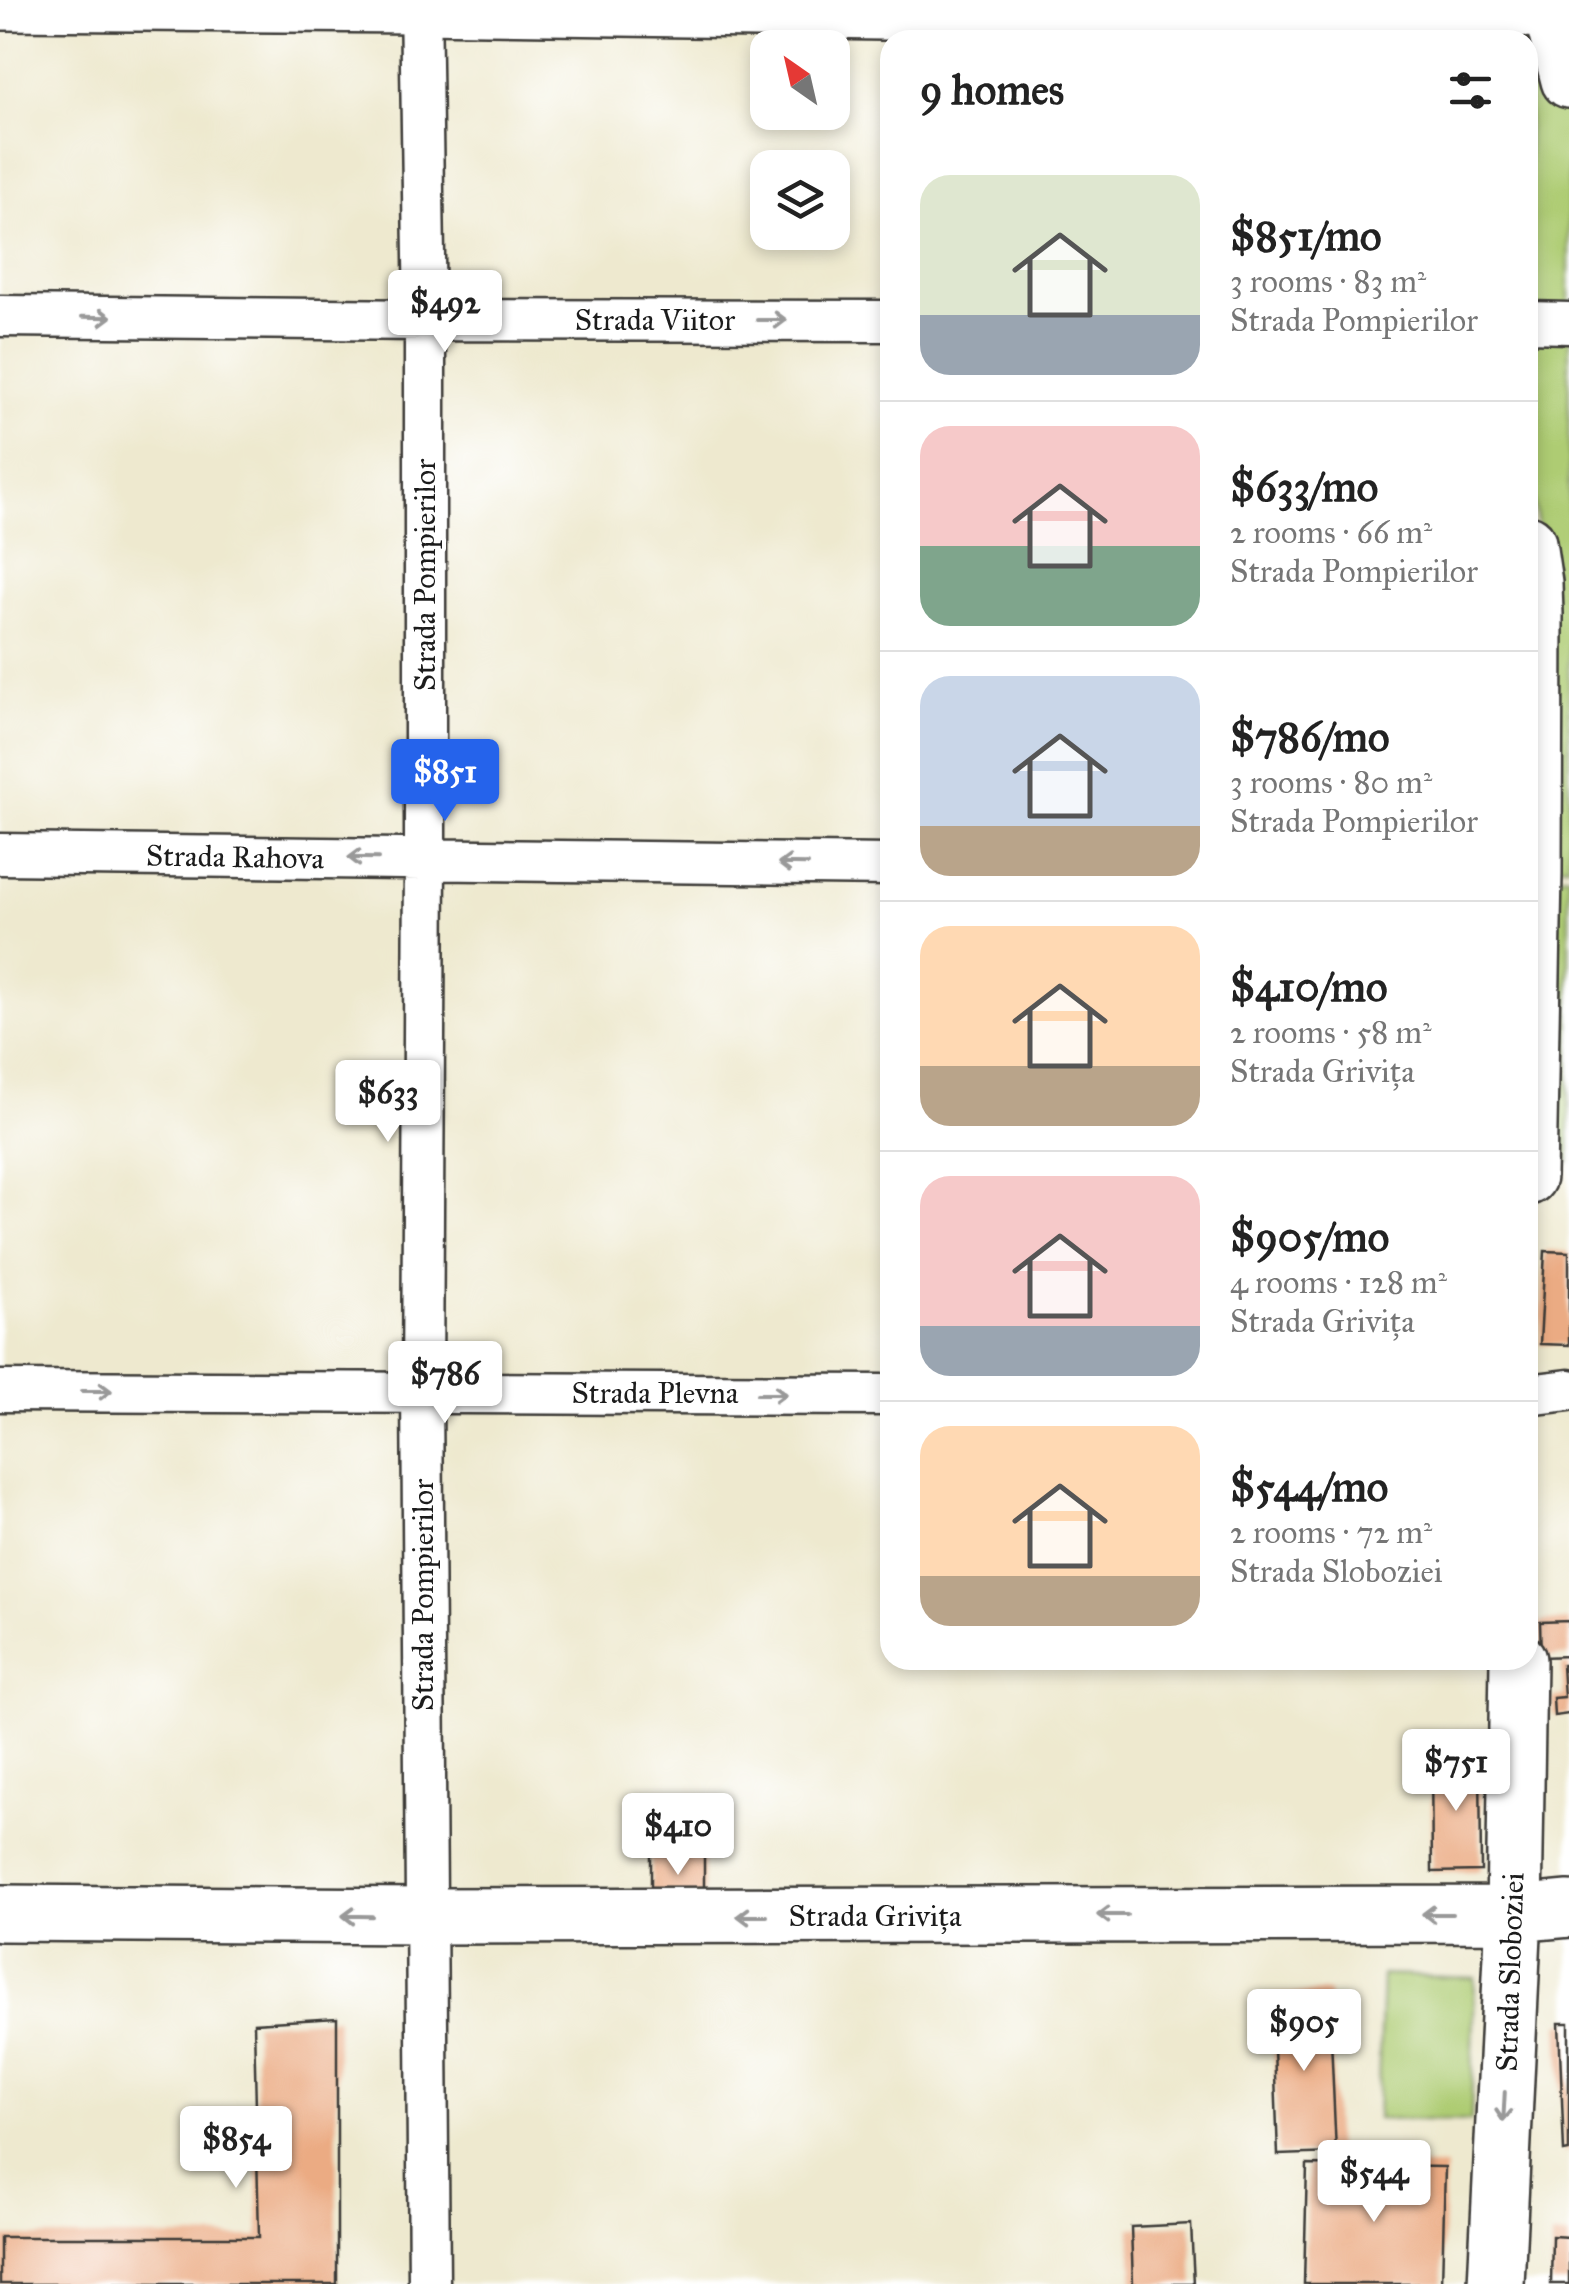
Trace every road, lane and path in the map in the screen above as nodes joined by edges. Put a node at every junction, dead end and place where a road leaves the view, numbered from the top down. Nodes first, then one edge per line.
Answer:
1 (0, 2) edge
2 (420, 3) edge
3 (1554, 3) edge
4 (1413, 20) edge
5 (1569, 80) edge
6 (0, 316) edge
7 (425, 320) junction
8 (880, 320) edge
9 (1538, 322) edge
10 (1569, 323) edge
11 (1538, 730) edge
12 (0, 854) edge
13 (425, 859) junction
14 (880, 865) edge
15 (1543, 873) edge
16 (1538, 974) edge
17 (1569, 1390) edge
18 (0, 1391) edge
19 (422, 1391) junction
20 (1538, 1393) edge
21 (880, 1395) edge
22 (1518, 1670) edge
23 (1569, 1909) edge
24 (0, 1913) edge
25 (1514, 1914) junction
26 (425, 1916) junction
27 (429, 2284) edge
28 (1496, 2284) edge

1 - 2 main road
2 - 4 main road
2 - 7 street, Strada Pompierilor
3 - 4 main road
3 - 5 main road
6 -> 7 street, Strada Viitor
7 -> 8 street, Strada Viitor
7 - 13 street, Strada Pompierilor
9 - 10 street
11 - 15 main road
13 -> 12 street, Strada Rahova
14 -> 13 street, Strada Rahova
13 - 19 street, Strada Pompierilor
15 - 16 main road
17 - 20 street
18 -> 19 street, Strada Plevna
19 -> 21 street, Strada Plevna
19 - 26 street, Strada Pompierilor
22 - 25 main road, Strada Sloboziei
23 - 25 main road, Strada Grivița
26 -> 24 main road, Strada Grivița
25 -> 26 main road, Strada Grivița
25 -> 28 main road, Strada Sloboziei
26 - 27 street, Strada Pompierilor

